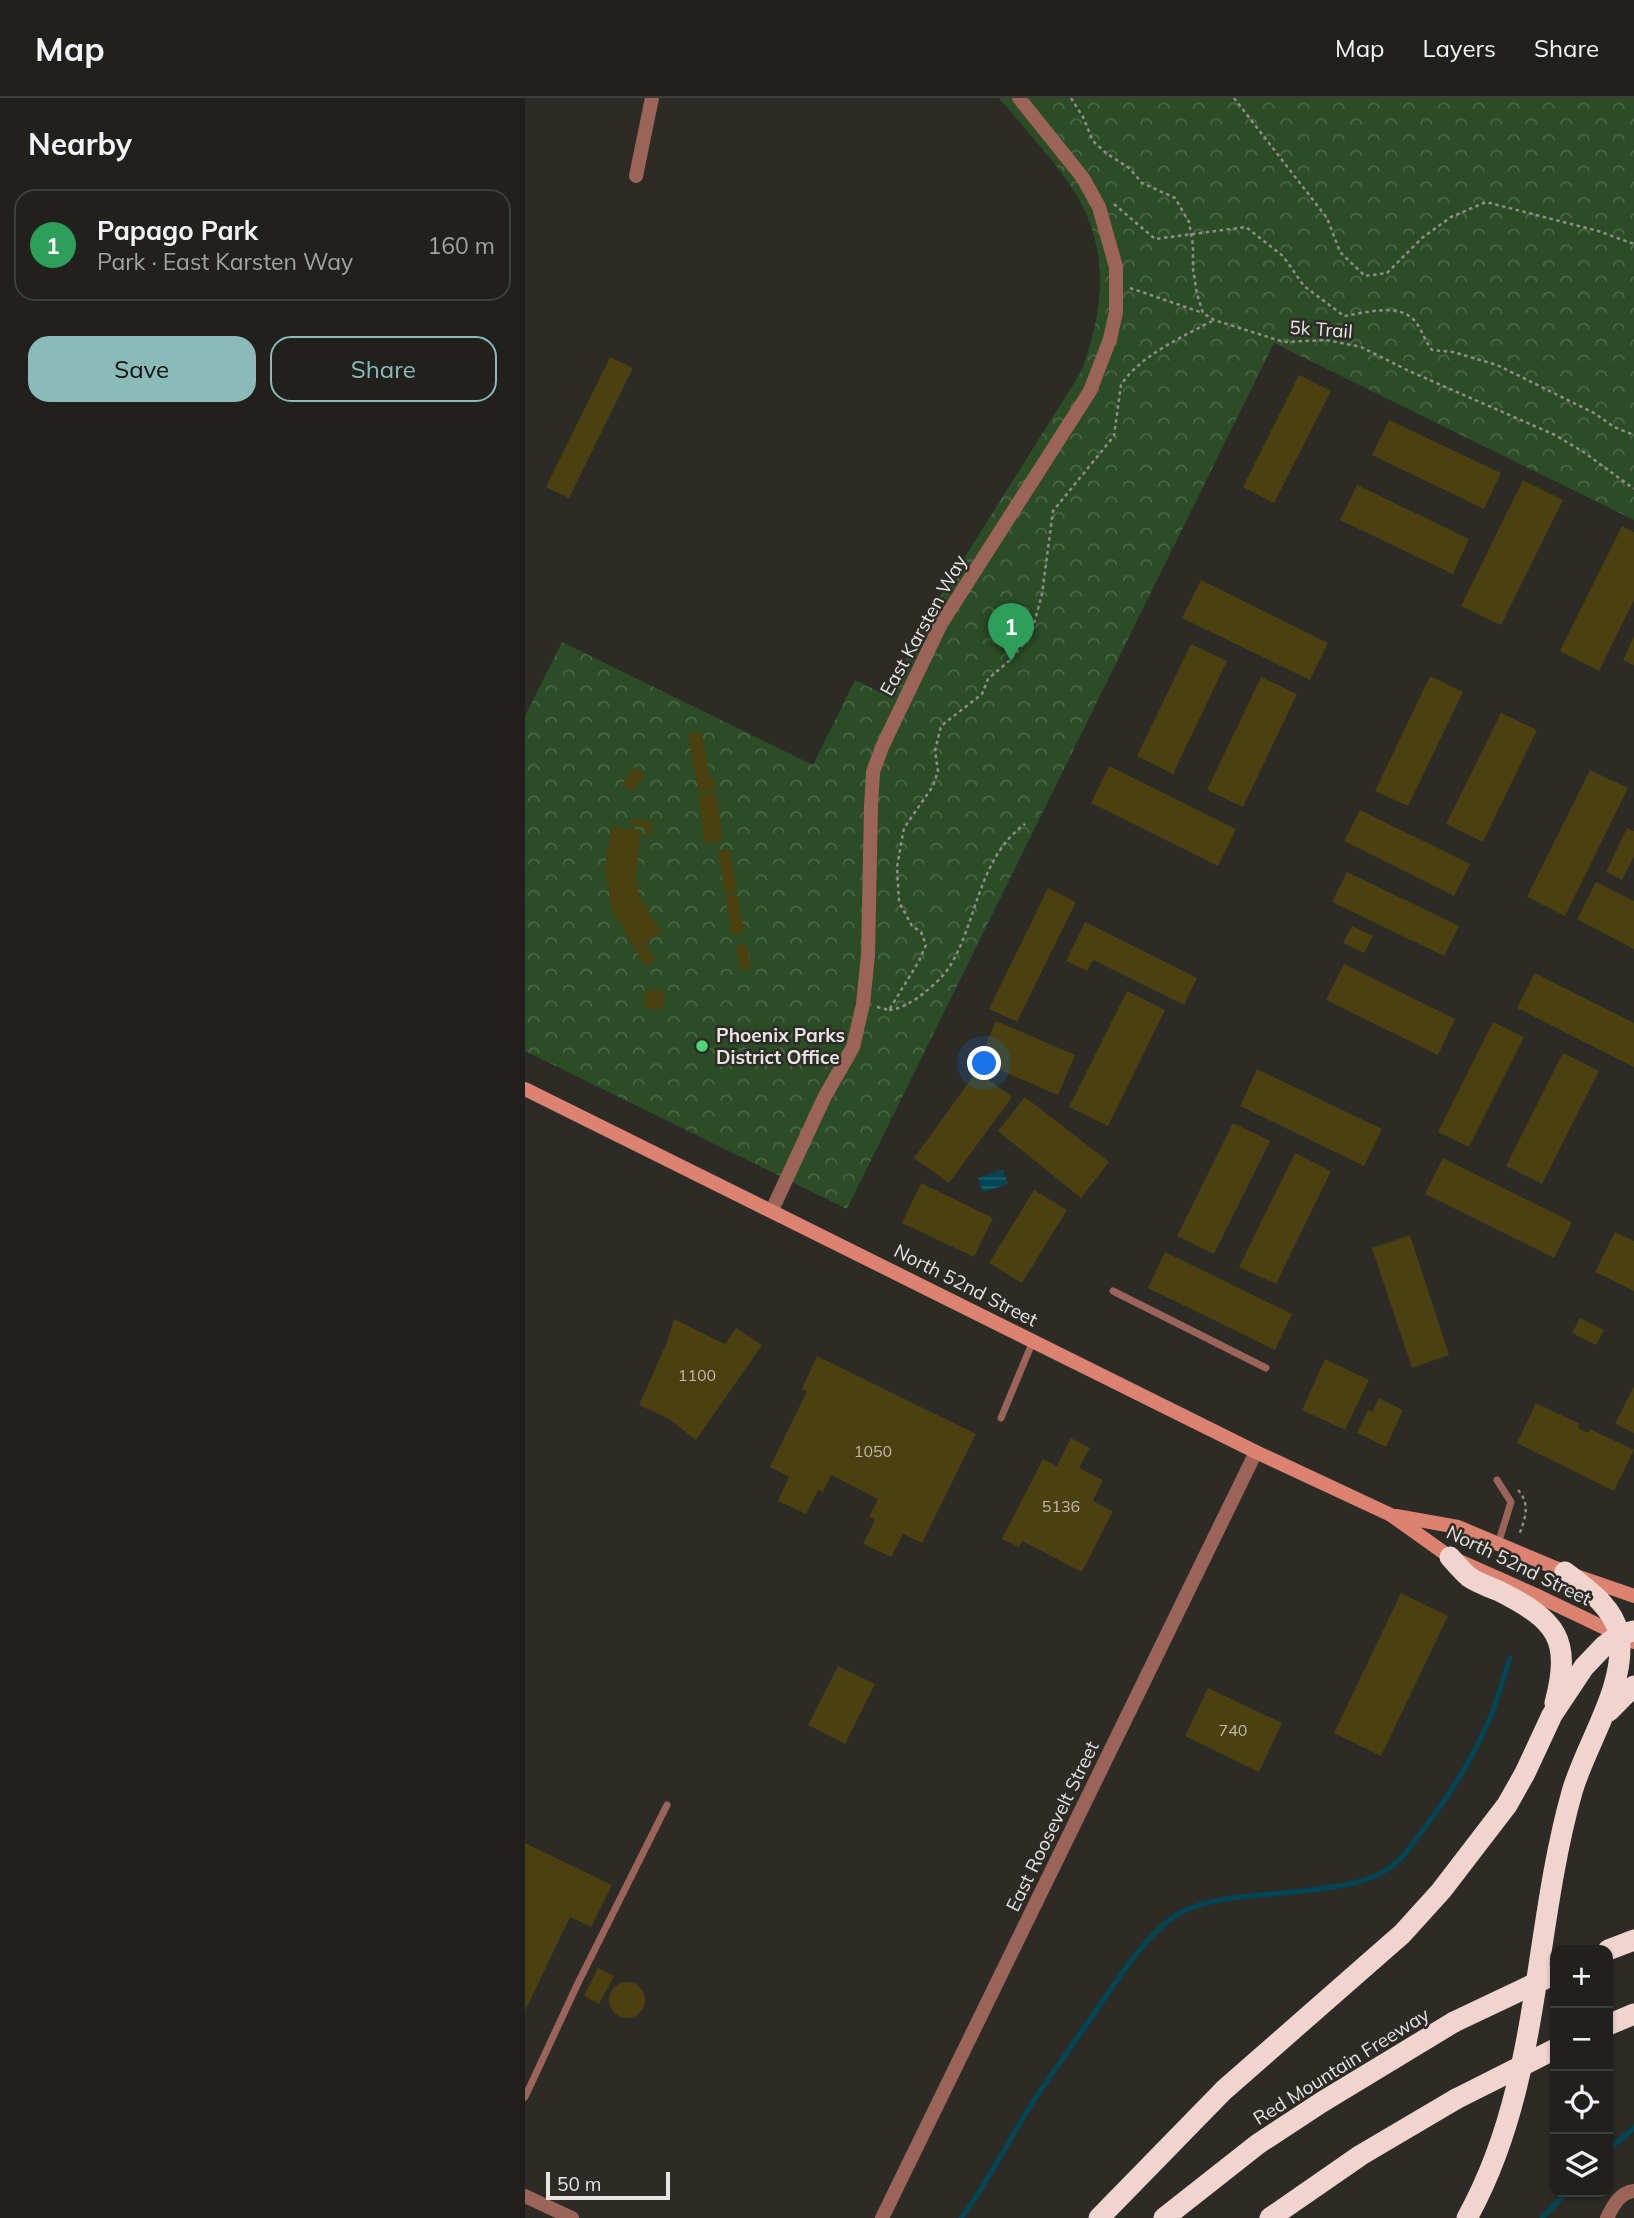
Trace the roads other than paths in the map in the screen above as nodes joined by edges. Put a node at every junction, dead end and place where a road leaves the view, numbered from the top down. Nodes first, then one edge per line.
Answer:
1 (652, 98) edge
2 (1019, 98) edge
3 (636, 176) dead end
4 (525, 1089) edge
5 (772, 1209) junction
6 (1113, 1292) dead end
7 (1033, 1340) junction
8 (1266, 1368) dead end
9 (1001, 1418) dead end
10 (1256, 1452) junction
11 (1497, 1480) dead end
12 (1391, 1516) junction
13 (1498, 1544) junction
14 (1450, 1558) junction
15 (1565, 1572) junction
16 (1634, 1596) edge
17 (1629, 1636) edge
18 (1634, 1686) edge
19 (1552, 1715) junction
20 (1597, 1726) junction
21 (667, 1805) dead end
22 (1634, 1940) edge
23 (1613, 1948) edge
24 (1550, 1976) edge
25 (1634, 2014) edge
26 (1613, 2023) edge
27 (1550, 2052) edge
28 (525, 2097) edge
29 (1630, 2192) edge
30 (525, 2196) edge
31 (572, 2218) edge
32 (881, 2218) edge
33 (1099, 2218) edge
34 (1164, 2218) edge
35 (1270, 2218) edge
36 (1467, 2218) edge
37 (1607, 2218) edge

1 - 3 street
2 - 5 street, East Karsten Way
4 - 5 main road, North 52nd Street
5 - 7 main road, North 52nd Street
6 - 8 lane
7 - 9 lane
7 - 10 main road, North 52nd Street
10 - 12 main road, North 52nd Street
10 - 32 street, East Roosevelt Street
11 - 13 lane
12 - 13 main road, North 52nd Street
12 - 14 main road, North 52nd Street
13 - 15 main road, North 52nd Street
14 - 17 main road, North 52nd Street
14 - 19 highway
15 - 16 main road, North 52nd Street
15 - 17 highway
17 - 19 highway
17 - 20 highway
18 - 20 highway
19 - 33 highway
20 - 36 highway
21 - 28 lane
22 - 23 highway
24 - 34 highway, Red Mountain Freeway, bridge
25 - 26 highway
27 - 35 highway, bridge
29 - 37 street
30 - 31 street

